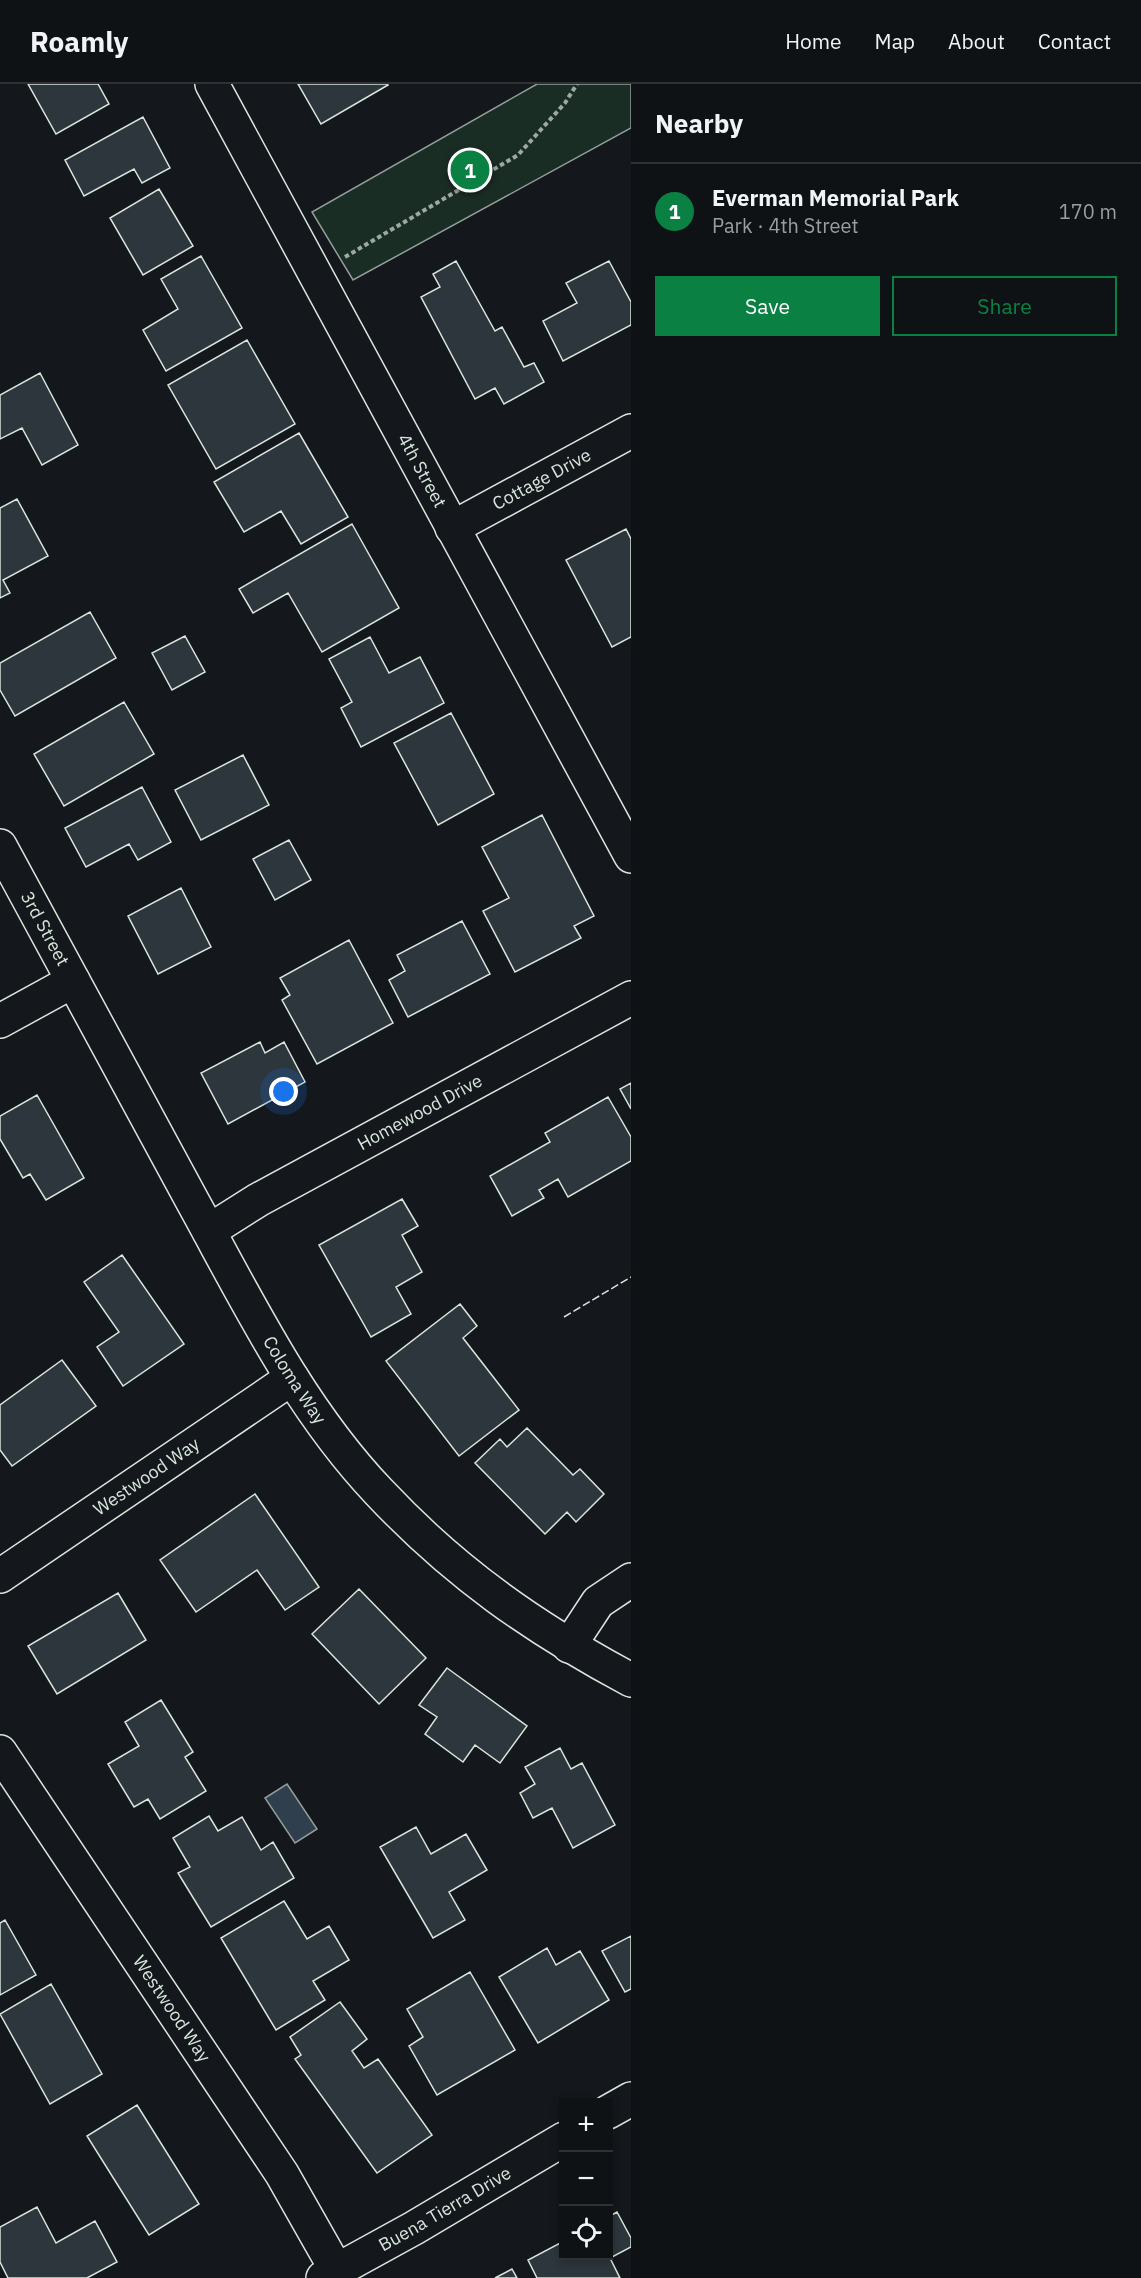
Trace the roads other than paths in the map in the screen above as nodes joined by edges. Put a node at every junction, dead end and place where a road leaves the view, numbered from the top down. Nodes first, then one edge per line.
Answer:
1 (212, 84) edge
2 (631, 431) edge
3 (453, 528) junction
4 (0, 846) edge
5 (631, 856) edge
6 (73, 981) junction
7 (631, 998) edge
8 (0, 1021) edge
9 (209, 1231) junction
10 (292, 1378) junction
11 (0, 1576) edge
12 (631, 1580) edge
13 (568, 1646) junction
14 (631, 1680) edge
15 (0, 1752) edge
16 (631, 2099) edge
17 (613, 2110) edge
18 (559, 2142) edge
19 (330, 2274) edge

1 - 3 street, 4th Street
2 - 3 street, Cottage Drive
3 - 5 street, 4th Street
4 - 6 street, 3rd Street
6 - 8 street
6 - 9 street, Coloma Way
7 - 9 street, Homewood Drive
9 - 10 street, Coloma Way
10 - 11 street, Westwood Way
10 - 13 street, Coloma Way
12 - 13 street
13 - 14 street, Coloma Way
15 - 19 street, Westwood Way
16 - 17 street
18 - 19 street, Buena Tierra Drive

